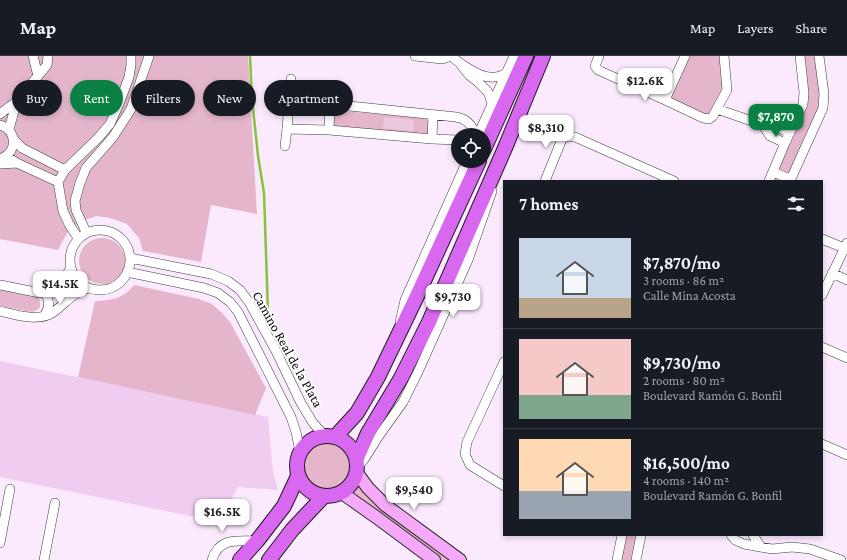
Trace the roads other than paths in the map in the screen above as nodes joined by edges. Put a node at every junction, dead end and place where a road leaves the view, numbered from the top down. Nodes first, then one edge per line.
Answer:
1 (33, 56) edge
2 (48, 56) edge
3 (131, 56) edge
4 (149, 56) edge
5 (415, 56) edge
6 (449, 56) edge
7 (514, 56) edge
8 (526, 56) edge
9 (544, 56) edge
10 (599, 56) edge
11 (685, 56) edge
12 (724, 56) edge
13 (800, 56) edge
14 (820, 56) edge
15 (460, 64) junction
16 (506, 73) junction
17 (38, 76) junction
18 (35, 80) edge
19 (665, 100) junction
20 (492, 104) junction
21 (12, 105) edge
22 (353, 106) edge
23 (718, 109) junction
24 (0, 114) edge
25 (433, 115) junction
26 (13, 116) edge
27 (289, 116) edge
28 (330, 116) edge
29 (0, 125) edge
30 (763, 126) junction
31 (473, 128) edge
32 (480, 128) edge
33 (9, 129) junction
34 (288, 129) junction
35 (329, 130) junction
36 (790, 132) junction
37 (491, 134) edge
38 (432, 139) junction
39 (14, 140) junction
40 (451, 140) edge
41 (785, 143) junction
42 (285, 146) dead end
43 (3, 157) edge
44 (75, 160) junction
45 (17, 163) junction
46 (0, 164) edge
47 (86, 168) junction
48 (464, 168) edge
49 (476, 168) edge
50 (65, 170) junction
51 (773, 172) junction
52 (653, 177) edge
53 (545, 180) edge
54 (669, 180) edge
55 (769, 180) edge
56 (790, 180) edge
57 (58, 182) junction
58 (61, 200) junction
59 (75, 201) junction
60 (86, 232) junction
61 (78, 238) junction
62 (823, 239) edge
63 (846, 245) edge
64 (130, 258) junction
65 (70, 269) junction
66 (127, 272) junction
67 (832, 273) junction
68 (847, 280) edge
69 (0, 285) edge
70 (88, 288) junction
71 (45, 293) junction
72 (823, 293) edge
73 (0, 312) edge
74 (44, 316) junction
75 (396, 339) junction
76 (823, 346) edge
77 (847, 358) edge
78 (503, 364) edge
79 (330, 436) junction
80 (823, 444) edge
81 (300, 452) junction
82 (847, 455) edge
83 (357, 466) junction
84 (298, 476) junction
85 (503, 485) edge
86 (10, 489) dead end
87 (342, 493) junction
88 (323, 497) junction
89 (55, 503) dead end
90 (622, 536) edge
91 (641, 536) edge
92 (732, 536) edge
93 (753, 536) edge
94 (257, 541) junction
95 (0, 542) edge
96 (761, 547) junction
97 (44, 560) edge
98 (212, 560) edge
99 (240, 560) edge
100 (269, 560) edge
101 (434, 560) edge
102 (460, 560) edge
103 (617, 560) edge
104 (636, 560) edge
105 (841, 560) edge

1 - 17 street
2 - 17 street
3 - 44 street
4 - 47 street
5 - 6 street
6 - 15 street
7 - 16 street
8 - 37 main road
9 - 83 main road
10 - 19 street
11 - 19 street
12 - 23 street
13 - 36 street
14 - 56 street
15 - 16 street
15 - 20 street
16 - 20 street
17 - 18 street
19 - 23 street
20 - 32 street
21 - 24 street
22 - 25 street
23 - 30 street
25 - 31 street
25 - 38 street
26 - 33 street
27 - 34 street
28 - 35 street
29 - 33 street
30 - 36 street
30 - 41 street
33 - 39 street
34 - 35 street
34 - 42 street
35 - 38 street
36 - 41 street
38 - 40 street
39 - 43 street
39 - 50 street
41 - 51 street
43 - 45 street
44 - 47 street
44 - 50 street
45 - 46 street
45 - 57 street
47 - 59 street
48 - 75 street
49 - 75 main road
50 - 57 street
51 - 55 street
51 - 56 street
52 - 53 street
52 - 54 street
57 - 58 street
58 - 59 street
58 - 61 street
59 - 60 street
60 - 61 street
60 - 64 street
61 - 65 street
62 - 63 street
63 - 67 street
64 - 66 street
64 - 79 street, Camino Real de la Plata
65 - 70 street
65 - 71 street
66 - 70 street
66 - 81 street, Camino Real de la Plata
67 - 68 street
67 - 72 street
69 - 71 street
70 - 74 street
71 - 74 street
73 - 74 street
75 - 79 main road
76 - 77 street
78 - 85 street
79 - 81 main road
79 - 83 main road
80 - 82 street
81 - 84 main road
83 - 87 main road
83 - 102 main road
84 - 88 main road
84 - 94 main road
86 - 95 street
87 - 88 main road
87 - 101 main road
88 - 100 main road
89 - 97 street
90 - 103 street
91 - 104 street
92 - 96 street
93 - 96 street
94 - 98 street
94 - 99 main road
96 - 105 street

